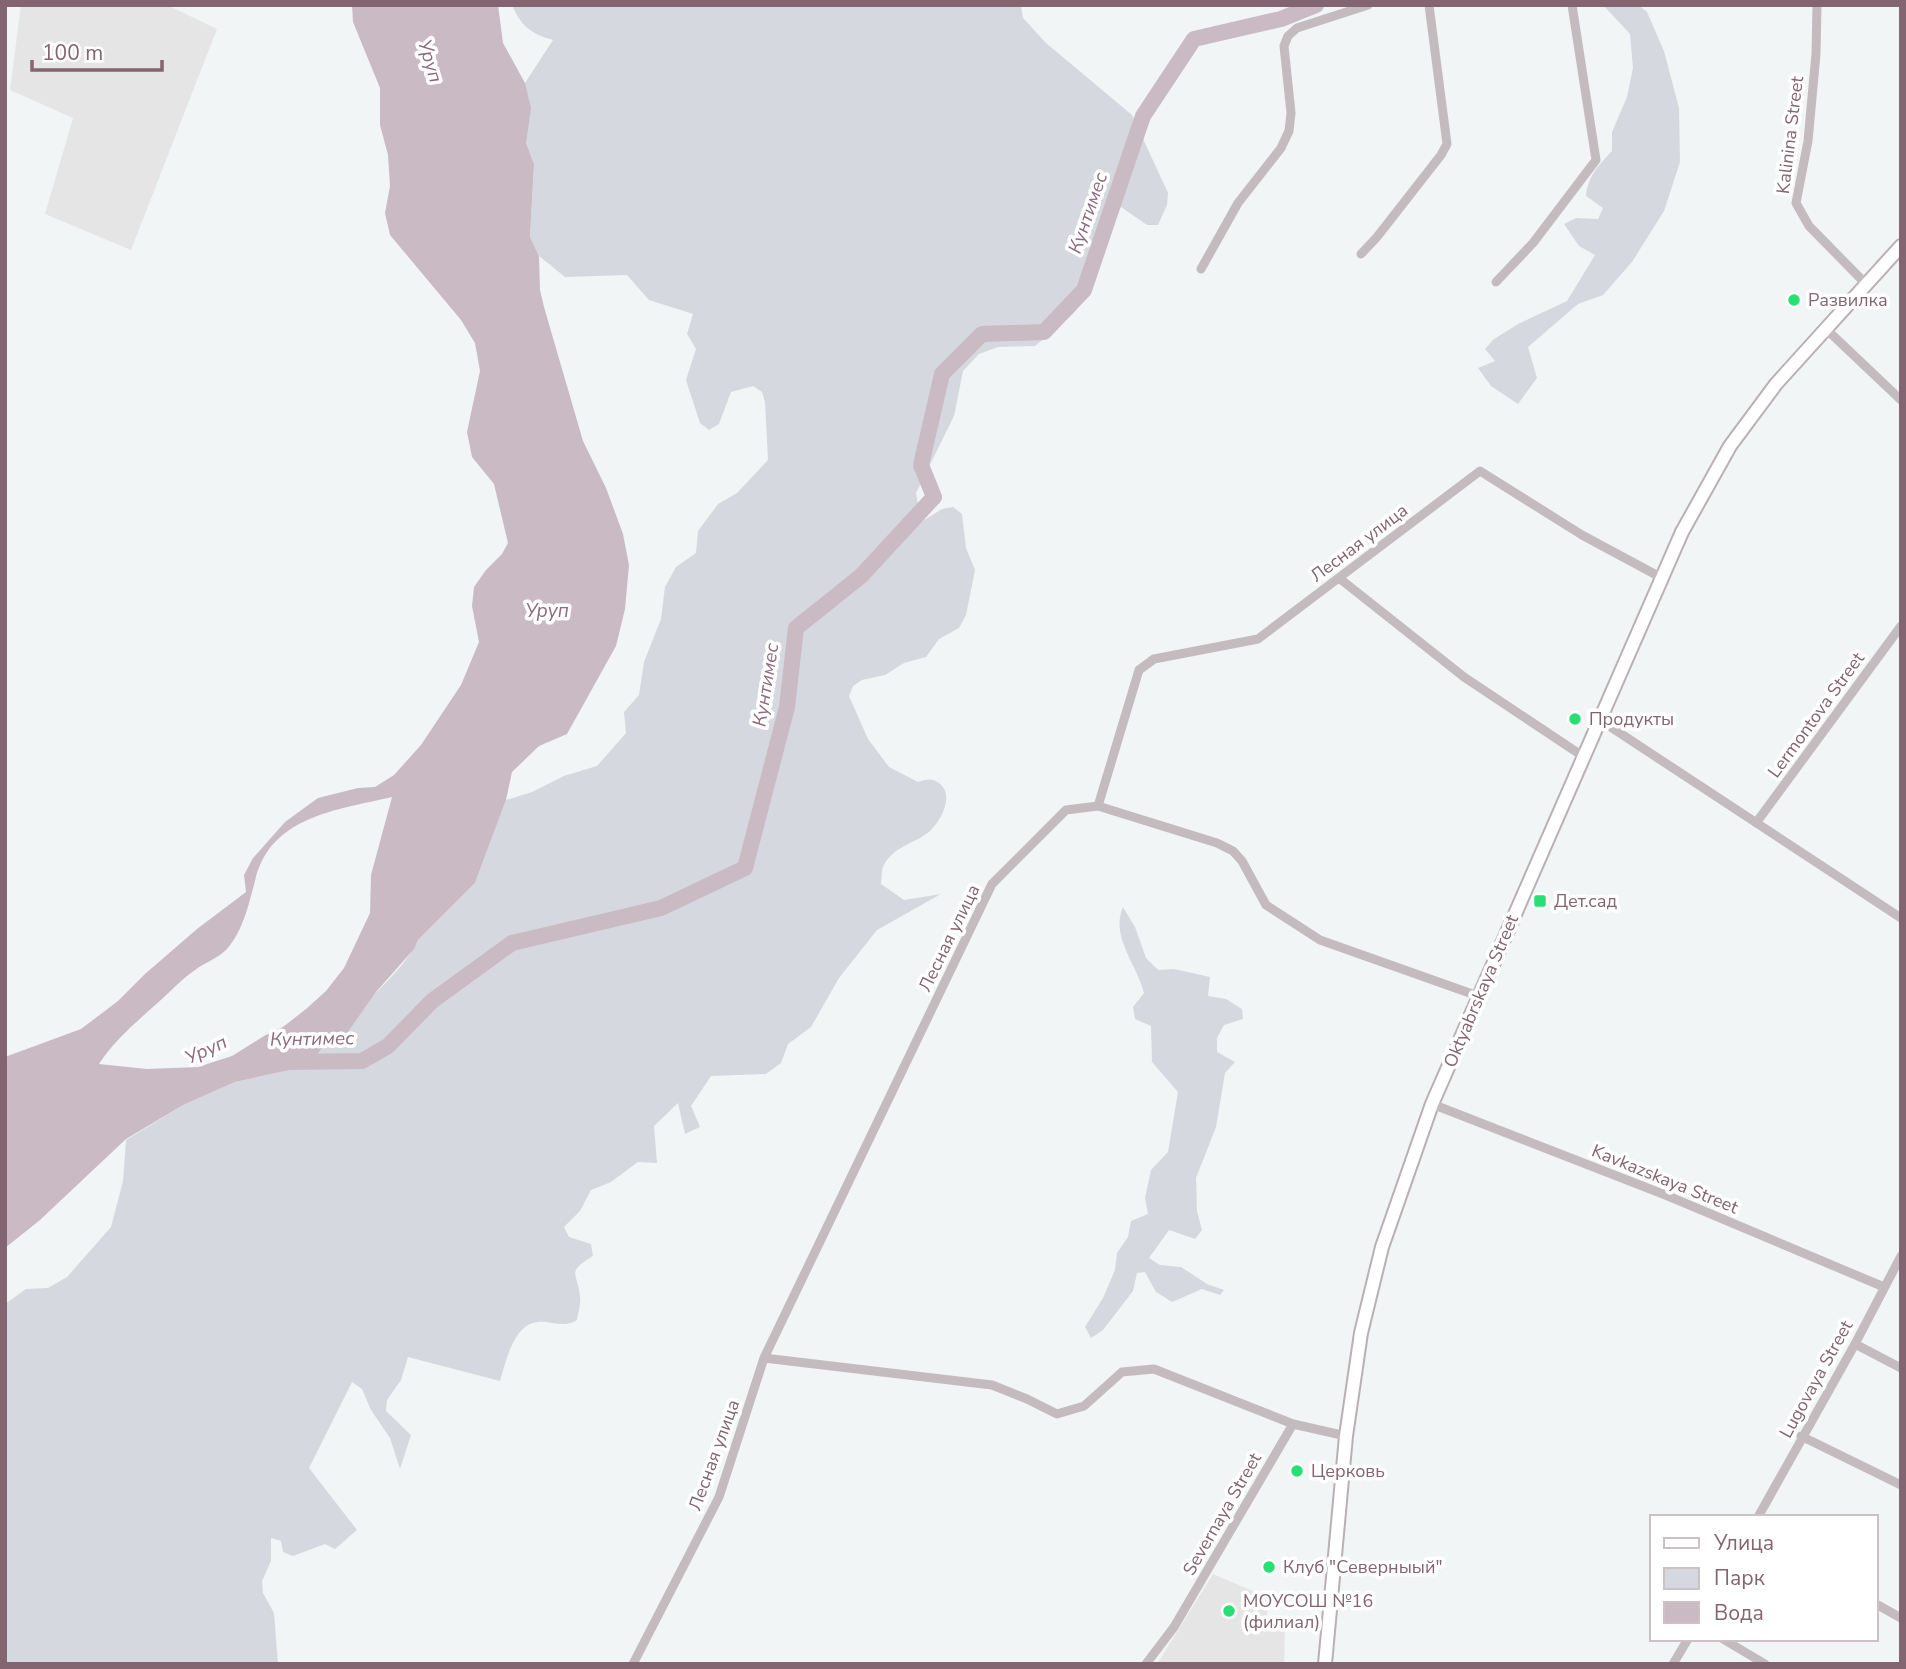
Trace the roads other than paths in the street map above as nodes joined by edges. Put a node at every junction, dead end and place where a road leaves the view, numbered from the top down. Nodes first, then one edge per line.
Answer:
1 (1368, 5) edge
2 (1429, 5) edge
3 (1572, 5) edge
4 (1817, 5) edge
5 (1901, 246) edge
6 (1361, 254) dead end
7 (1201, 269) dead end
8 (1496, 282) dead end
9 (1866, 284) junction
10 (1825, 328) junction
11 (1901, 400) edge
12 (1339, 578) junction
13 (1662, 578) junction
14 (1901, 626) edge
15 (1600, 720) junction
16 (1584, 757) junction
17 (1098, 806) junction
18 (1756, 823) junction
19 (1901, 918) edge
20 (1478, 996) junction
21 (1432, 1104) junction
22 (1901, 1256) edge
23 (1884, 1287) junction
24 (1855, 1344) junction
25 (764, 1358) junction
26 (1901, 1368) edge
27 (1293, 1424) junction
28 (1346, 1436) junction
29 (1801, 1436) junction
30 (1901, 1485) edge
31 (1759, 1515) edge
32 (1878, 1605) edge
33 (1901, 1618) edge
34 (1687, 1641) edge
35 (1726, 1641) edge
36 (633, 1664) edge
37 (1146, 1664) edge
38 (1325, 1664) edge
39 (1673, 1664) edge
40 (1765, 1664) edge

1 - 7 street
2 - 6 street
3 - 8 street
4 - 9 street, Kalinina Street
5 - 9 street, Oktyabrskaya Street
9 - 10 street, Oktyabrskaya Street
10 - 11 street
10 - 13 street, Oktyabrskaya Street
12 - 13 street, Лесная улица
12 - 16 street
12 - 17 street, Лесная улица
13 - 15 street, Oktyabrskaya Street
14 - 18 street, Lermontova Street
15 - 16 street, Oktyabrskaya Street
15 - 18 street
16 - 20 street, Oktyabrskaya Street
17 - 20 street
17 - 25 street, Лесная улица
18 - 19 street
20 - 21 street, Oktyabrskaya Street
21 - 23 street, Kavkazskaya Street
21 - 28 street, Oktyabrskaya Street
22 - 23 street, Lugovaya Street
23 - 24 street, Lugovaya Street
24 - 26 street
24 - 29 street, Lugovaya Street
25 - 27 street
25 - 36 street, Лесная улица
27 - 28 street
27 - 37 street, Severnaya Street
28 - 38 street, Oktyabrskaya Street
29 - 30 street
29 - 31 street, Lugovaya Street
32 - 33 street
34 - 39 street
35 - 40 street

